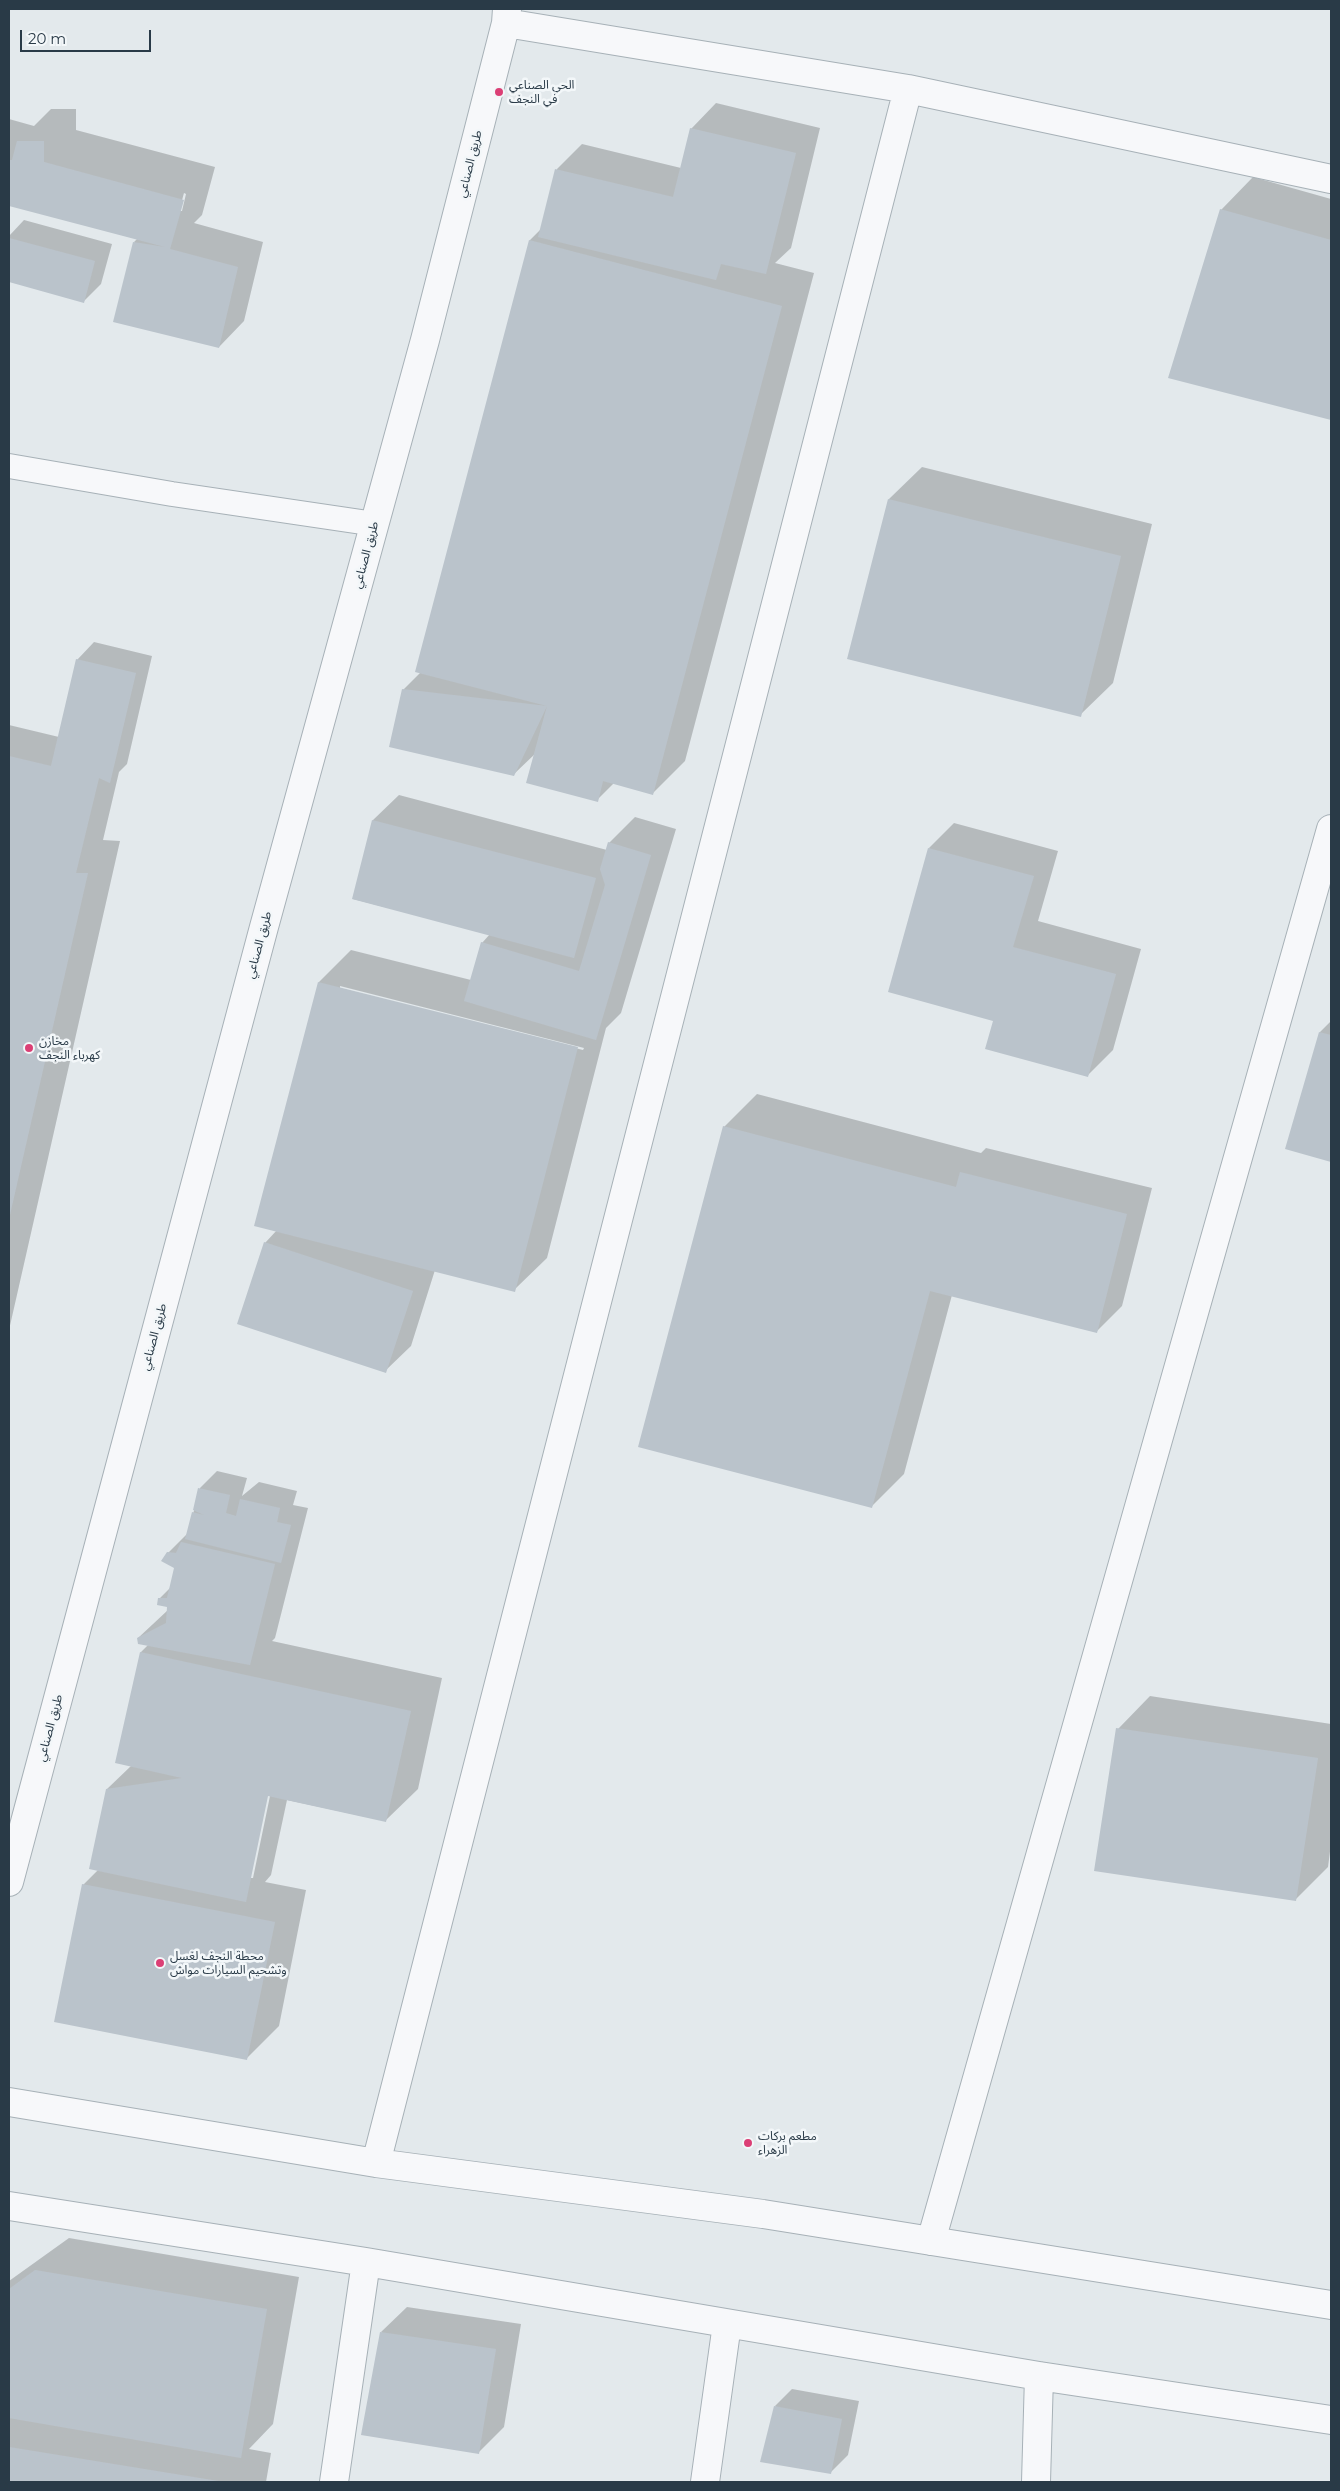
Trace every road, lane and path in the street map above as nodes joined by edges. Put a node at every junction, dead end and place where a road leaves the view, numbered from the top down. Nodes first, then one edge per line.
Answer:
1 (507, 16) edge
2 (908, 89) junction
3 (1331, 179) edge
4 (9, 466) edge
5 (375, 524) junction
6 (1331, 829) edge
7 (9, 1882) edge
8 (9, 2102) edge
9 (376, 2163) junction
10 (9, 2206) edge
11 (932, 2241) junction
12 (366, 2262) junction
13 (1331, 2305) edge
14 (727, 2324) junction
15 (1039, 2376) junction
16 (1331, 2420) edge
17 (334, 2482) edge
18 (706, 2482) edge
19 (1036, 2482) edge

1 - 2 street
1 - 5 street, طريق الصناعي
2 - 3 street
2 - 9 street
4 - 5 lane
5 - 7 street, طريق الصناعي
6 - 11 street
8 - 9 street
9 - 11 street
10 - 12 street
11 - 13 street
12 - 14 street
12 - 17 street
14 - 15 street
14 - 18 street
15 - 16 street
15 - 19 street

